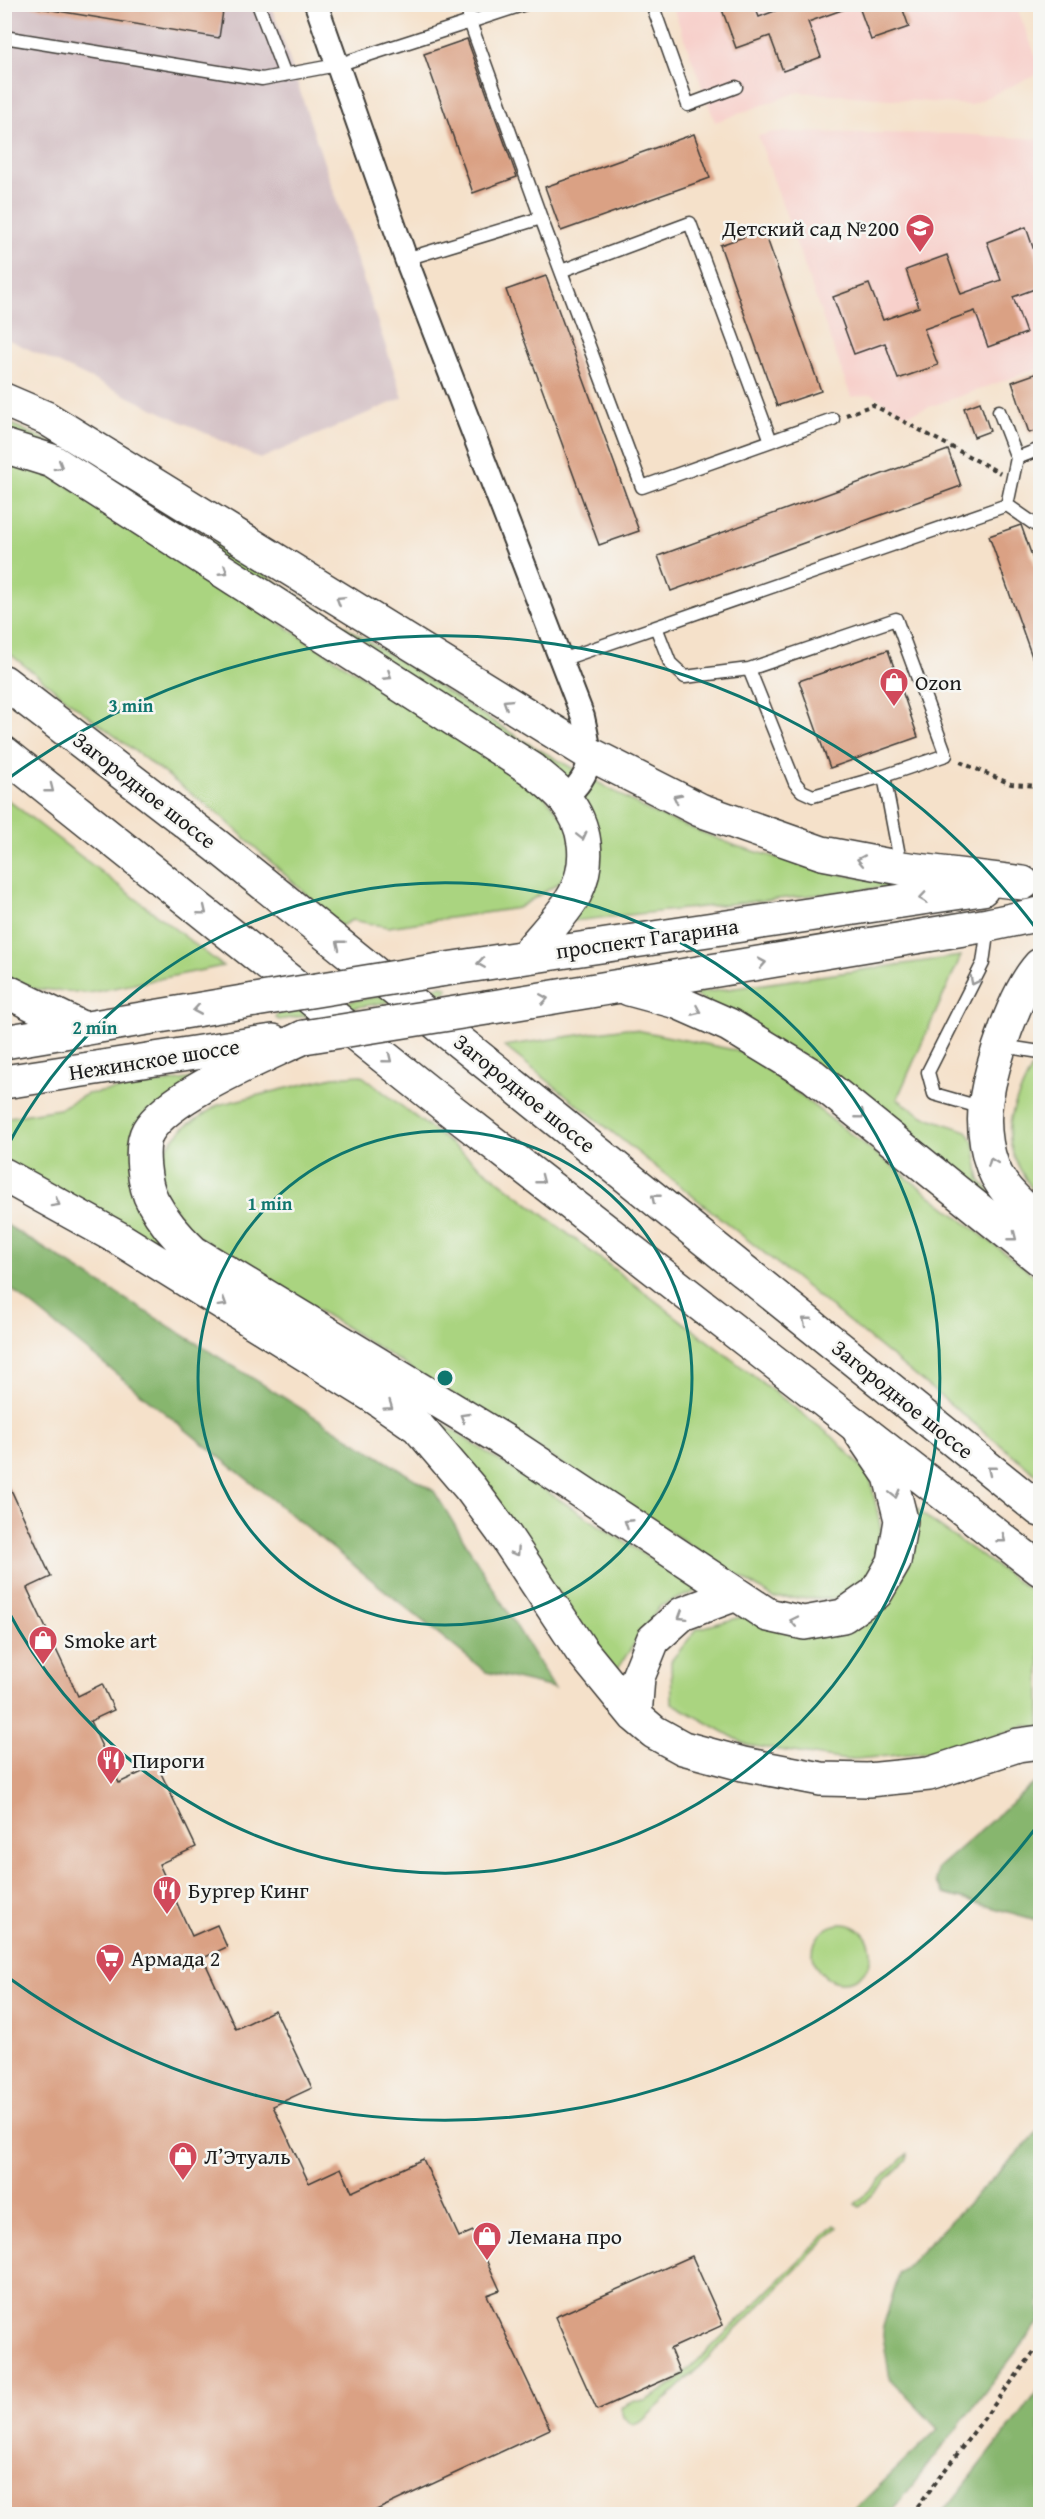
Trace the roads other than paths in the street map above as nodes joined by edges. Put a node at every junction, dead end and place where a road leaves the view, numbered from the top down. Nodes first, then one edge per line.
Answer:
1 (258, 4) edge
2 (316, 4) edge
3 (466, 4) edge
4 (525, 4) edge
5 (652, 4) edge
6 (470, 22) junction
7 (4, 37) edge
8 (337, 65) junction
9 (285, 75) junction
10 (736, 87) dead end
11 (541, 218) junction
12 (406, 259) junction
13 (561, 270) junction
14 (4, 400) edge
15 (999, 411) dead end
16 (833, 419) road end
17 (771, 441) junction
18 (4, 446) edge
19 (1041, 450) edge
20 (1017, 458) junction
21 (1007, 505) junction
22 (1041, 528) edge
23 (656, 627) junction
24 (561, 660) junction
25 (749, 669) junction
26 (4, 682) edge
27 (4, 753) edge
28 (590, 754) junction
29 (884, 776) junction
30 (565, 798) junction
31 (901, 867) junction
32 (1032, 882) edge
33 (1041, 914) edge
34 (988, 925) junction
35 (526, 956) junction
36 (1041, 965) edge
37 (622, 987) junction
38 (4, 990) edge
39 (255, 1000) joint
40 (84, 1029) junction
41 (304, 1037) junction
42 (4, 1042) edge
43 (1001, 1046) junction
44 (1041, 1052) edge
45 (4, 1082) edge
46 (986, 1100) junction
47 (4, 1175) edge
48 (1041, 1223) edge
49 (1041, 1259) edge
50 (856, 1426) junction
51 (1039, 1508) edge
52 (1041, 1569) edge
53 (736, 1594) junction
54 (635, 1716) junction
55 (1041, 1742) edge

1 - 9 lane
2 - 8 street
3 - 6 lane
4 - 6 lane
5 - 10 lane
6 - 8 lane
6 - 11 lane
7 - 9 lane
8 - 9 lane
8 - 12 street
11 - 12 lane
11 - 13 lane
12 - 24 street
13 - 17 lane
13 - 17 lane
28 -> 14 main road
15 - 20 lane
16 - 17 lane
18 -> 30 main road
19 - 20 lane
20 - 21 lane
21 - 22 lane
21 - 23 lane
23 - 24 lane
23 - 25 lane
24 - 28 street
25 - 29 lane
25 - 29 lane
51 -> 26 main road, Загородное шоссе
27 -> 50 main road
28 - 30 street
31 -> 28 main road
29 - 31 lane
30 -> 35 main road
31 - 32 main road
32 -> 35 main road, проспект Гагарина
33 - 34 main road, проспект Гагарина
37 -> 34 main road, проспект Гагарина
34 -> 46 lane
35 -> 39 main road, проспект Гагарина, bridge
36 - 43 main road
41 -> 37 main road, проспект Гагарина, bridge
37 -> 49 main road
38 - 40 main road
39 -> 40 main road, Нежинское шоссе
40 - 42 main road, Нежинское шоссе
41 - 45 main road, Нежинское шоссе
53 -> 41 main road
43 - 44 lane
43 - 46 main road
48 -> 46 main road
47 -> 54 main road
50 -> 52 main road
50 -> 53 main road
53 -> 54 main road
54 - 55 main road

